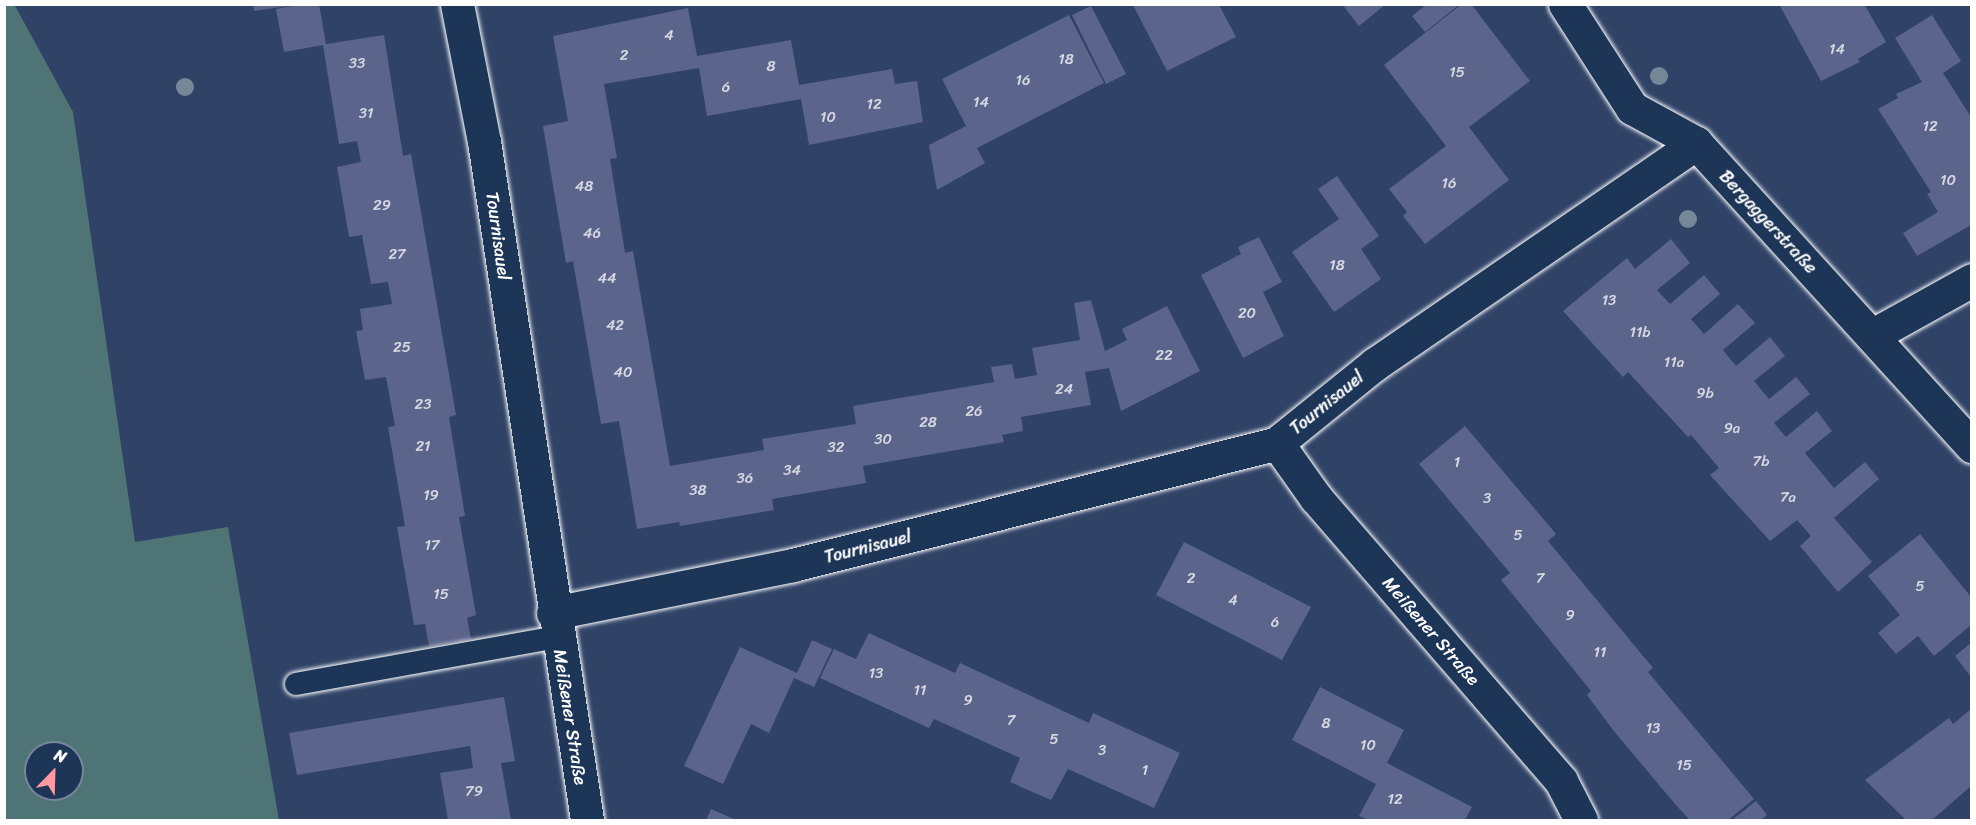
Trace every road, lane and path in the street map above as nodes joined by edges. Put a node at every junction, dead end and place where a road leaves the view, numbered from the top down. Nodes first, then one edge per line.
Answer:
1 (457, 4) edge
2 (1565, 4) edge
3 (1696, 143) junction
4 (1971, 280) edge
5 (1873, 335) junction
6 (1277, 443) junction
7 (1971, 446) edge
8 (555, 625) junction
9 (296, 684) dead end
10 (587, 820) edge
11 (1581, 820) edge

1 - 8 street, Tournisauel
2 - 3 street, Bergaggerstraße
3 - 5 street, Bergaggerstraße
3 - 6 street, Tournisauel
4 - 5 street
5 - 7 street, Bergaggerstraße
6 - 8 street, Tournisauel
6 - 11 street, Meißener Straße
8 - 9 lane
8 - 10 street, Meißener Straße

